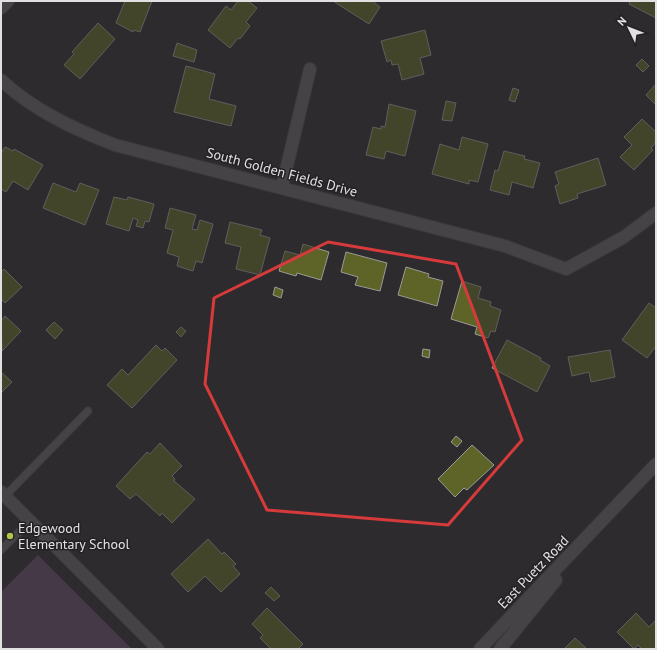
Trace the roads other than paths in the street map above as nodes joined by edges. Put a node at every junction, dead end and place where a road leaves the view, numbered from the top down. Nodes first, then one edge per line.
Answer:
1 (8, 1) edge
2 (1, 8) edge
3 (310, 69) dead end
4 (1, 80) edge
5 (282, 188) junction
6 (656, 213) edge
7 (88, 411) dead end
8 (656, 464) edge
9 (3, 494) edge
10 (607, 516) junction
11 (30, 521) junction
12 (1, 550) edge
13 (158, 649) edge
14 (480, 649) edge
15 (500, 649) edge

1 - 2 street
3 - 5 street
4 - 5 street, South Golden Fields Drive
5 - 6 street, South Golden Fields Drive
7 - 9 lane
8 - 10 street, East Puetz Road
9 - 11 street
10 - 14 street, East Puetz Road
10 - 15 street, East Puetz Road
11 - 12 lane
11 - 13 street

